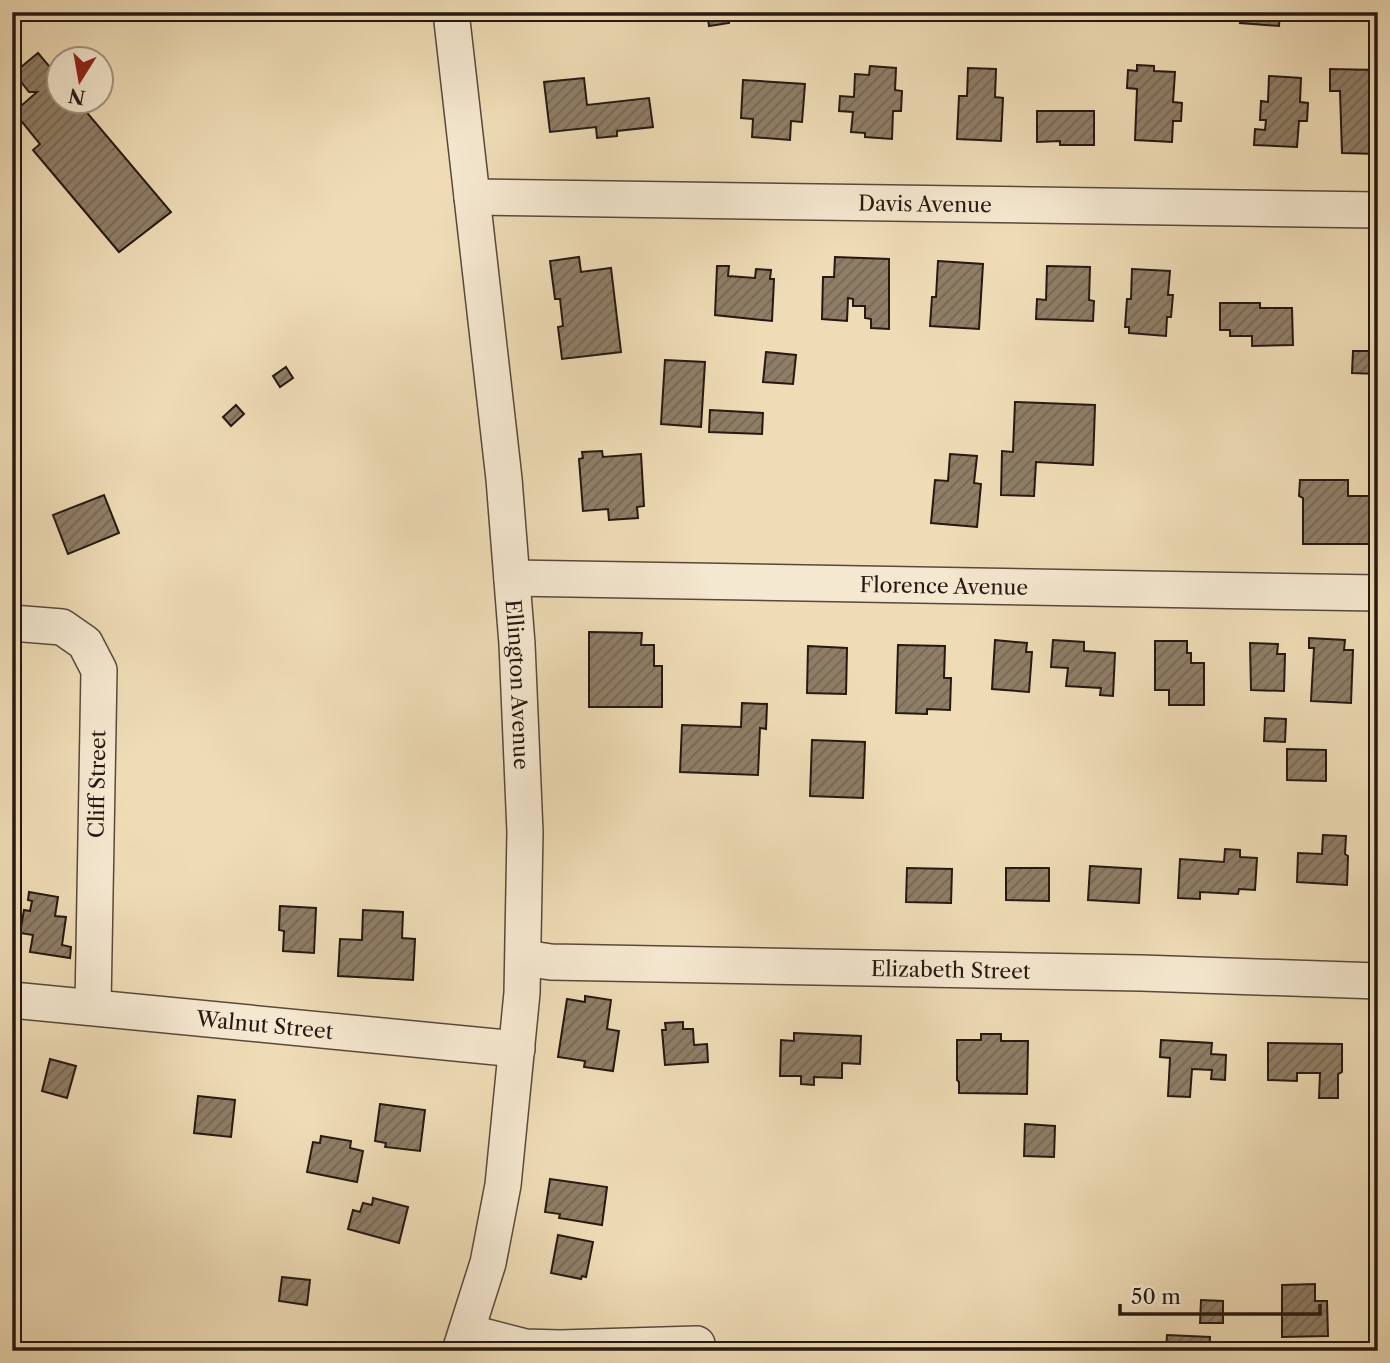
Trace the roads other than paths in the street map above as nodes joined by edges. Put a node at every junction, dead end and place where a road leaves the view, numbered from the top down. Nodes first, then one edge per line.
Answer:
1 (451, 12) edge
2 (472, 197) junction
3 (1378, 210) edge
4 (512, 578) junction
5 (1378, 593) edge
6 (12, 623) edge
7 (524, 958) junction
8 (1378, 981) edge
9 (12, 1000) edge
10 (93, 1006) junction
11 (517, 1049) junction
12 (464, 1342) edge
13 (697, 1344) dead end

1 - 2 street, Ellington Avenue
2 - 3 street, Davis Avenue
2 - 4 street, Ellington Avenue
4 - 5 street, Florence Avenue
4 - 7 street, Ellington Avenue
6 - 10 street, Cliff Street
7 - 8 street, Elizabeth Street
7 - 11 street, Ellington Avenue
9 - 10 street, Walnut Street
10 - 11 street, Walnut Street
11 - 12 street, Ellington Avenue
12 - 13 street

